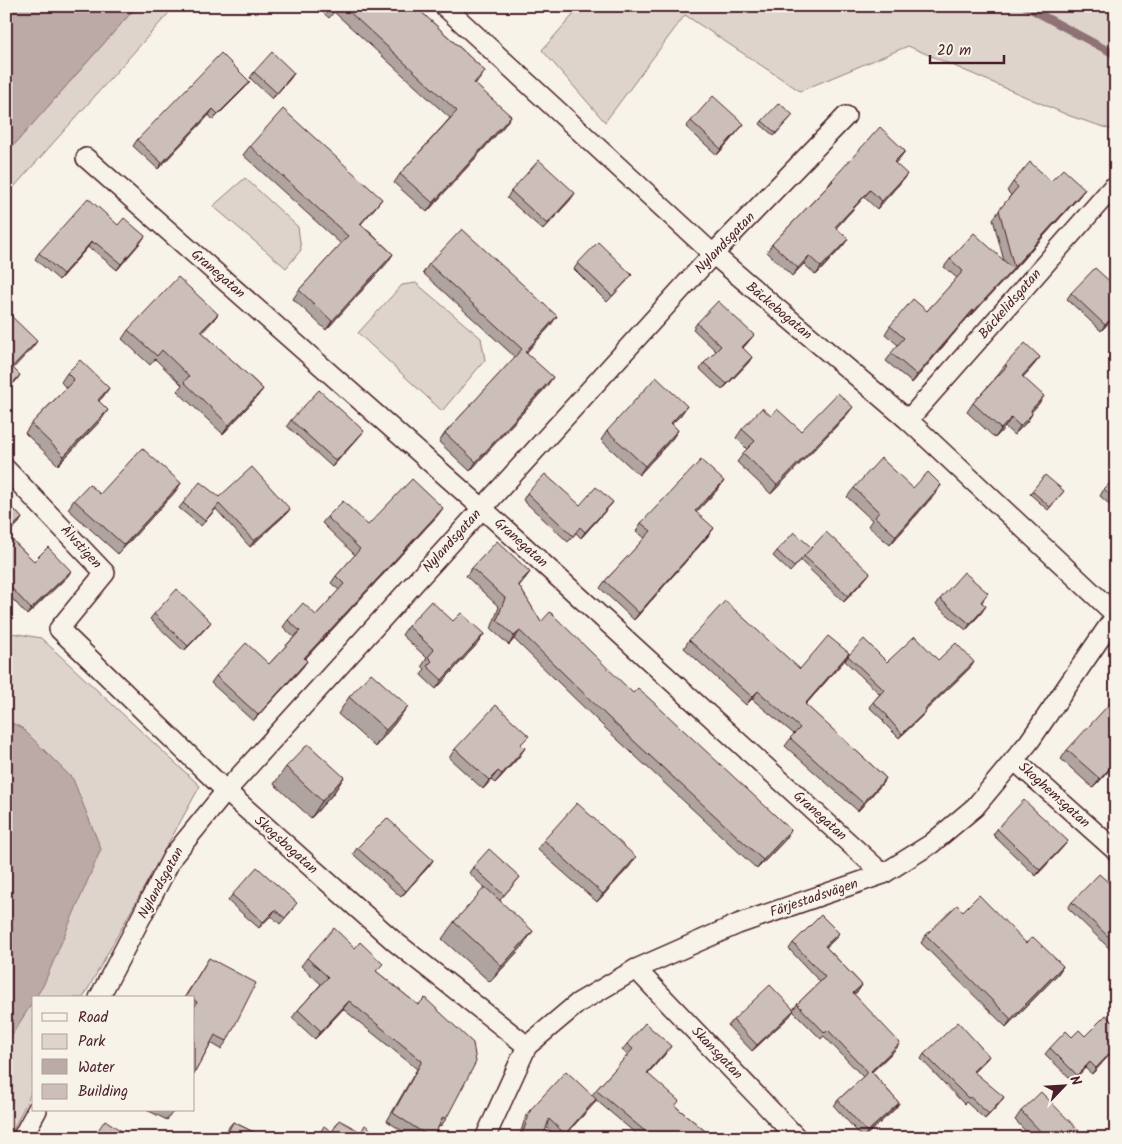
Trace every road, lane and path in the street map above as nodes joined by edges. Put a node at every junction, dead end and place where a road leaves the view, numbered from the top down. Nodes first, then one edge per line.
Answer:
1 (444, 6) edge
2 (846, 116) dead end
3 (86, 158) dead end
4 (1112, 188) dead end
5 (713, 254) junction
6 (908, 420) junction
7 (6, 469) edge
8 (482, 508) junction
9 (1116, 615) edge
10 (59, 629) joint
11 (1014, 760) junction
12 (226, 791) junction
13 (1116, 851) edge
14 (883, 874) junction
15 (636, 969) junction
16 (100, 996) edge
17 (527, 1046) junction
18 (36, 1112) edge
19 (22, 1138) edge
20 (485, 1138) edge
21 (797, 1138) edge

1 - 5 street, Bäckebogatan
2 - 5 street, Nylandsgatan
3 - 8 street, Granegatan
4 - 6 street, Bäckelidsgatan
5 - 6 street, Bäckebogatan
5 - 8 street, Nylandsgatan
6 - 9 street, Bäckebogatan
7 - 10 street, Älvstigen
8 - 12 street, Nylandsgatan
8 - 14 street, Granegatan
9 - 11 street, Färjestadsvägen
10 - 12 street, Skogsbogatan
11 - 13 street, Skoghemsgatan
11 - 14 street, Färjestadsvägen
12 - 16 street, Nylandsgatan
12 - 17 street, Skogsbogatan
14 - 15 street, Färjestadsvägen
15 - 17 street, Färjestadsvägen
15 - 21 street, Skansgatan
17 - 20 street, Färjestadsvägen
18 - 19 street

